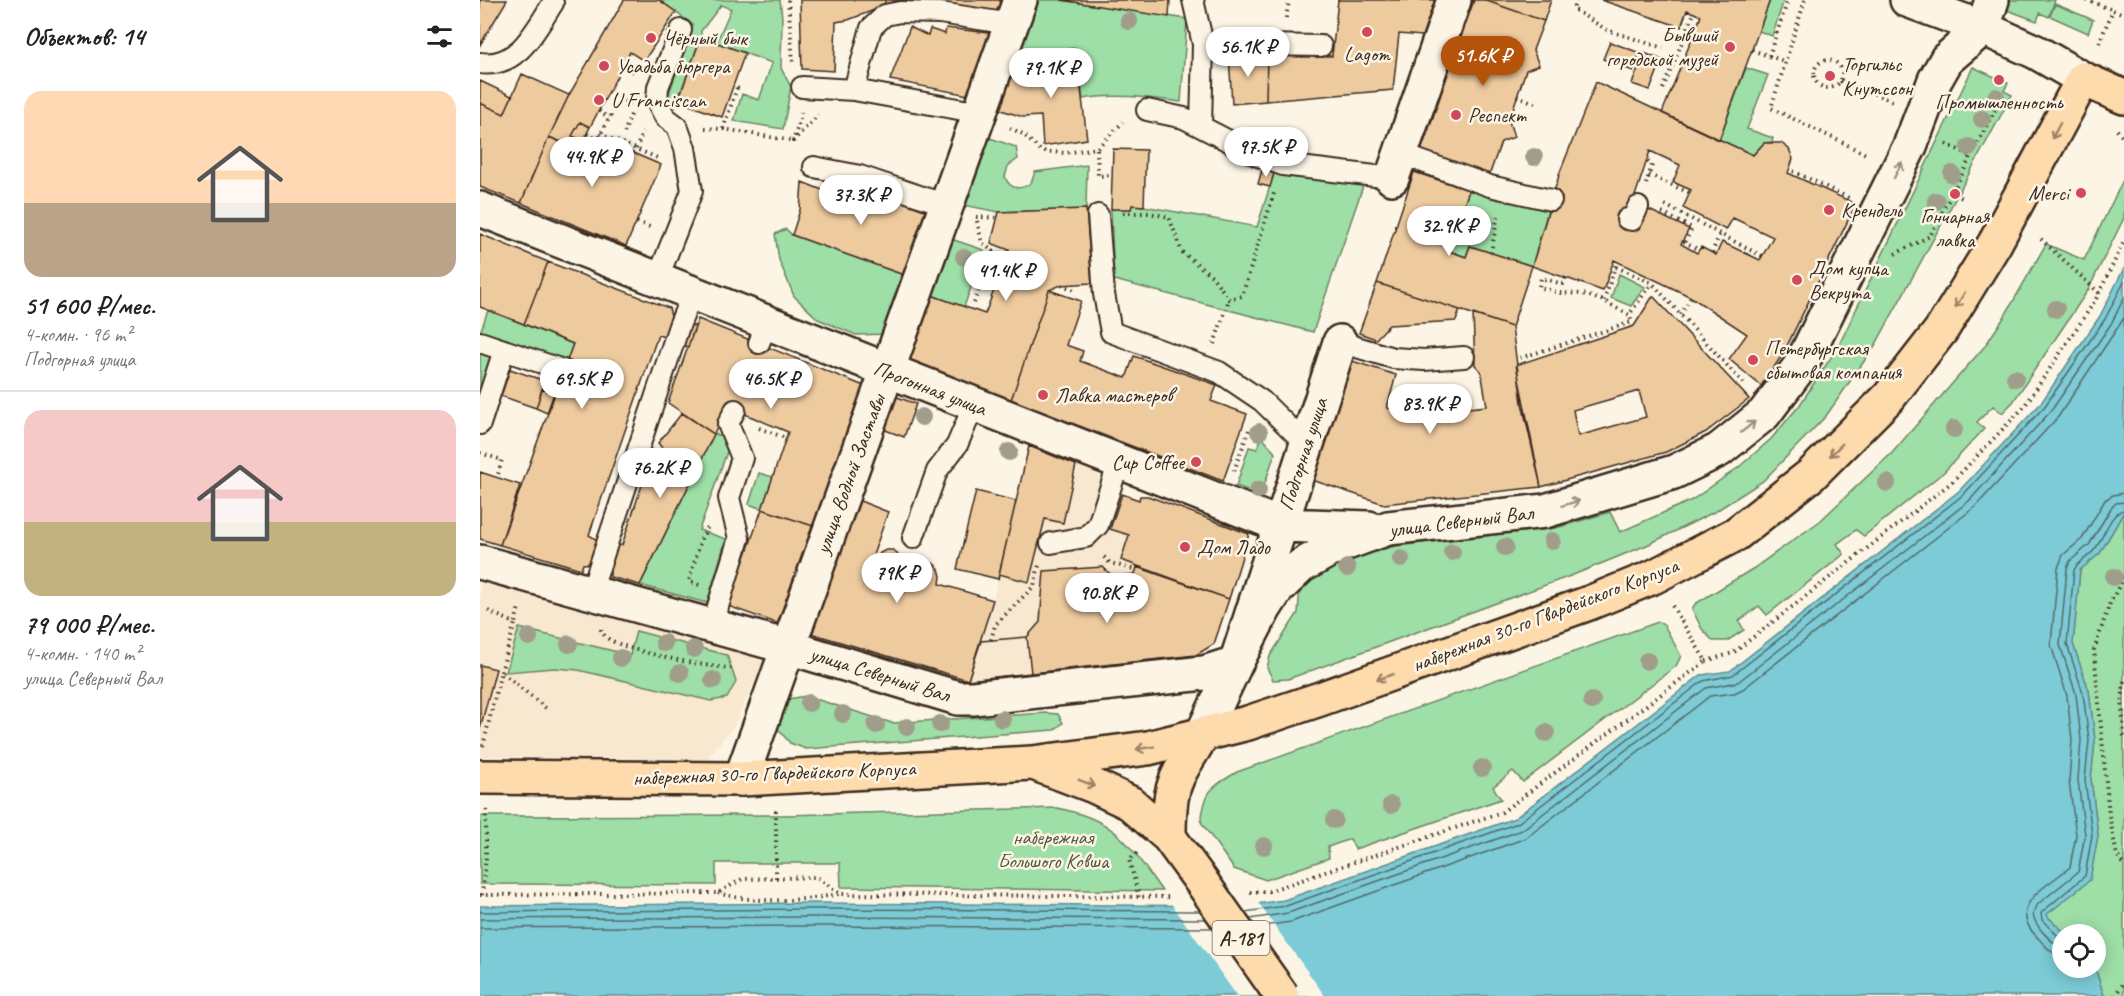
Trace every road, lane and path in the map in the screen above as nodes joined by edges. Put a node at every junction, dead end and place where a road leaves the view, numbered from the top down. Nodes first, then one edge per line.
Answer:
1 (1193, 0) edge
2 (1454, 0) edge
3 (1576, 0) edge
4 (1788, 0) edge
5 (1805, 0) edge
6 (1907, 0) edge
7 (2086, 0) edge
8 (553, 3) dead end
9 (2114, 10) junction
10 (1016, 12) edge
11 (1694, 13) dead end
12 (1988, 14) edge
13 (2124, 14) edge
14 (681, 30) dead end
15 (2099, 43) dead end
16 (1203, 44) junction
17 (1321, 46) dead end
18 (1663, 48) dead end
19 (1752, 50) dead end
20 (1769, 56) junction
21 (1786, 62) junction
22 (480, 63) edge
23 (2084, 79) junction
24 (1840, 81) junction
25 (734, 86) dead end
26 (802, 87) dead end
27 (1663, 89) dead end
28 (854, 90) junction
29 (1517, 96) dead end
30 (2124, 97) edge
31 (1535, 103) dead end
32 (1903, 104) dead end
33 (1148, 110) joint
34 (1995, 110) dead end
35 (598, 111) dead end
36 (978, 117) junction
37 (609, 118) junction
38 (1201, 126) junction
39 (704, 128) dead end
40 (723, 129) junction
41 (587, 134) dead end
42 (624, 134) dead end
43 (598, 137) junction
44 (792, 141) dead end
45 (1945, 144) dead end
46 (1097, 148) junction
47 (601, 150) dead end
48 (1870, 156) dead end
49 (1972, 156) junction
50 (660, 159) dead end
51 (1283, 165) junction
52 (1396, 166) junction
53 (814, 167) dead end
54 (1793, 171) dead end
55 (1649, 175) dead end
56 (1112, 176) dead end
57 (1690, 193) dead end
58 (1955, 194) dead end
59 (1962, 198) dead end
60 (1851, 199) dead end
61 (1551, 200) dead end
62 (946, 205) junction
63 (1493, 207) dead end
64 (480, 209) edge
65 (1499, 210) dead end
66 (1681, 212) dead end
67 (1133, 213) dead end
68 (1660, 213) dead end
69 (1693, 213) dead end
70 (1098, 215) dead end
71 (999, 218) dead end
72 (1690, 218) junction
73 (1720, 233) junction
74 (2041, 239) dead end
75 (2124, 242) edge
76 (1452, 245) dead end
77 (1699, 250) dead end
78 (993, 251) junction
79 (1491, 253) dead end
80 (1712, 253) dead end
81 (1006, 256) dead end
82 (1762, 256) dead end
83 (990, 258) junction
84 (1890, 258) dead end
85 (1004, 263) dead end
86 (1565, 278) dead end
87 (657, 280) junction
88 (1652, 283) junction
89 (2099, 293) junction
90 (692, 294) junction
91 (1691, 297) dead end
92 (1229, 299) junction
93 (1604, 301) junction
94 (974, 303) dead end
95 (1629, 315) junction
96 (1681, 315) junction
97 (1222, 317) dead end
98 (480, 342) edge
99 (1340, 342) joint
100 (504, 350) junction
101 (1464, 357) dead end
102 (1520, 358) dead end
103 (563, 370) dead end
104 (887, 371) junction
105 (1747, 386) dead end
106 (974, 405) junction
107 (735, 410) dead end
108 (1251, 422) dead end
109 (480, 424) edge
110 (762, 428) dead end
111 (786, 438) dead end
112 (1306, 444) junction
113 (480, 453) edge
114 (1119, 462) junction
115 (497, 478) dead end
116 (1231, 480) dead end
117 (729, 498) junction
118 (1280, 525) junction
119 (1388, 528) junction
120 (1086, 537) junction
121 (913, 538) dead end
122 (1051, 543) joint
123 (480, 562) edge
124 (1136, 570) dead end
125 (2124, 576) edge
126 (697, 585) dead end
127 (591, 592) junction
128 (522, 597) dead end
129 (488, 611) dead end
130 (515, 623) junction
131 (712, 626) junction
132 (991, 640) dead end
133 (788, 646) junction
134 (1706, 661) dead end
135 (1236, 663) junction
136 (501, 672) junction
137 (2124, 681) edge
138 (547, 709) dead end
139 (1202, 735) junction
140 (2124, 736) edge
141 (1032, 763) junction
142 (483, 777) edge
143 (741, 779) junction
144 (777, 805) dead end
145 (1169, 837) junction
146 (1129, 859) dead end
147 (2124, 866) edge
148 (776, 878) dead end
149 (718, 893) dead end
150 (840, 894) dead end
151 (482, 895) dead end
152 (1139, 897) dead end
153 (2124, 981) edge
154 (1282, 996) edge
155 (2115, 996) edge

1 - 16 lane
2 - 52 street
3 - 18 path
4 - 20 path
5 - 21 path
6 - 12 street
7 - 9 path
8 - 22 lane
9 - 13 path
9 - 15 path
10 - 28 lane
10 - 36 street, улица Водной Заставы
11 - 27 path
12 - 23 street
119 -> 12 street, улица Северный Вал
14 - 87 lane
16 - 17 lane
16 - 38 lane
19 - 20 path
20 - 21 path
21 - 48 path
23 - 30 main road
23 -> 139 main road, набережная 30-го Гвардейского Корпуса
24 - 24 path
24 - 32 path
25 - 40 path
26 - 28 lane
28 - 36 lane
29 - 31 path
33 - 38 lane
33 - 46 path
34 - 49 path
35 - 37 path
36 - 46 path
36 - 62 street, улица Водной Заставы
37 - 42 path
37 - 43 path
38 - 51 lane
39 - 40 path
40 - 44 path
41 - 43 path
43 - 47 path
43 - 50 path
45 - 49 path
46 - 56 path
49 - 84 path
51 - 52 lane
51 - 92 path
52 - 61 lane
53 - 62 lane
54 - 60 path
55 - 57 path
58 - 59 path
62 - 104 street, улица Водной Заставы
63 - 76 path
64 - 87 street, Прогонная улица
65 - 79 path
66 - 72 path
67 - 92 path
68 - 77 path
69 - 72 path
70 - 112 lane
71 - 78 path
72 - 73 path
73 - 80 path
73 - 82 path
74 - 89 path
75 - 89 path
78 - 81 path
78 - 83 path
83 - 85 path
83 - 94 path
86 - 93 path
87 - 90 street, Прогонная улица
88 - 93 path
88 - 95 path
88 - 96 path
89 - 134 path
90 - 104 street, Прогонная улица
90 - 127 lane
91 - 96 path
92 - 97 path
93 - 95 path
95 - 102 path
96 - 105 path
98 - 100 lane
99 - 101 lane
99 - 112 street, Подгорная улица
100 - 103 lane
100 - 109 lane
104 - 106 street, Прогонная улица
104 - 133 street, улица Водной Заставы
106 - 114 street, Прогонная улица
106 - 121 lane
107 - 117 lane
108 - 116 path
110 - 111 path
112 - 118 street, Подгорная улица
113 - 115 path
114 - 118 street, Прогонная улица
114 - 120 lane
117 - 126 path
117 - 131 lane
118 - 119 street, Прогонная улица
118 - 135 street, Подгорная улица
119 - 135 street, улица Северный Вал
120 - 122 lane
120 - 124 path
122 - 132 path
123 - 127 street, улица Северный Вал
125 - 147 path
127 - 131 street, улица Северный Вал
128 - 130 path
129 - 130 path
130 - 136 path
131 - 133 street, улица Северный Вал
133 - 135 street, улица Северный Вал
133 - 143 street, улица Водной Заставы
135 - 139 street, Подгорная улица
136 - 138 path
136 - 142 path
137 - 140 path
139 -> 141 main road, набережная 30-го Гвардейского Корпуса
139 - 145 main road
141 - 143 main road, набережная 30-го Гвардейского Корпуса
141 -> 145 main road, набережная 30-го Гвардейского Корпуса
142 - 143 main road, набережная 30-го Гвардейского Корпуса
142 - 151 path
144 - 148 path
145 - 154 main road, А-181, bridge
146 - 152 path
149 - 150 path
153 - 155 path

